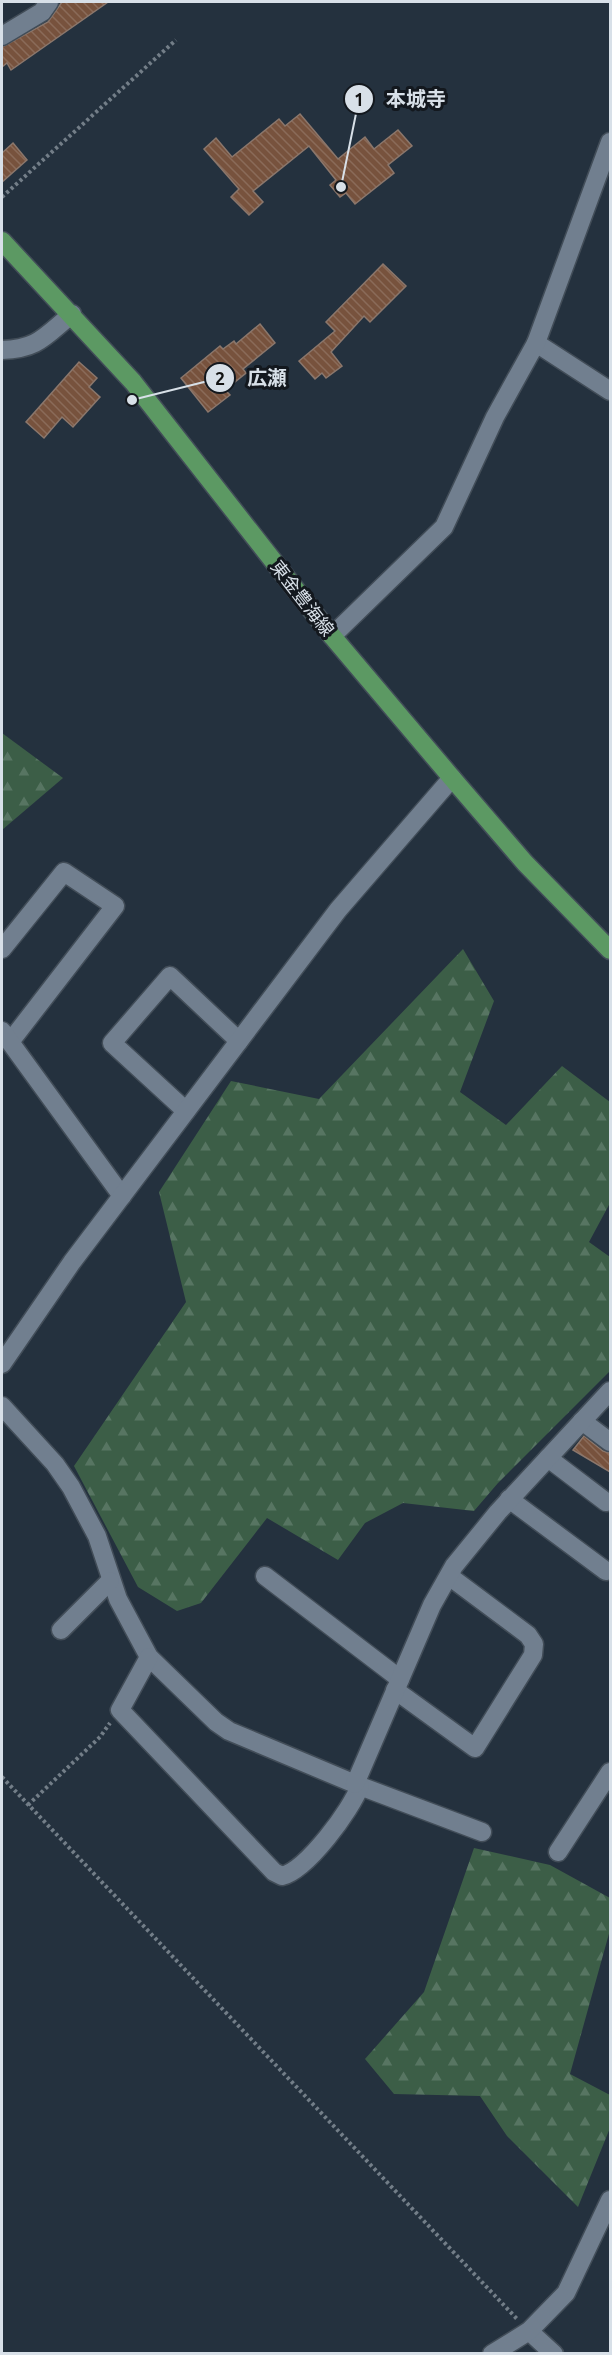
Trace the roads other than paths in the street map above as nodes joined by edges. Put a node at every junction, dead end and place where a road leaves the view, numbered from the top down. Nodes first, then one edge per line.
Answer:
1 (49, 2) edge
2 (2, 36) edge
3 (610, 142) edge
4 (2, 241) edge
5 (72, 314) junction
6 (536, 343) junction
7 (2, 350) edge
8 (610, 391) edge
9 (332, 636) junction
10 (452, 778) junction
11 (2, 949) edge
12 (610, 950) edge
13 (6, 1036) edge
14 (239, 1041) junction
15 (186, 1111) junction
16 (122, 1196) junction
17 (2, 1364) edge
18 (610, 1390) edge
19 (2, 1406) edge
20 (582, 1422) junction
21 (610, 1442) edge
22 (548, 1458) junction
23 (509, 1499) junction
24 (606, 1502) dead end
25 (606, 1571) dead end
26 (265, 1576) dead end
27 (449, 1576) junction
28 (110, 1581) junction
29 (62, 1630) dead end
30 (149, 1657) junction
31 (398, 1684) junction
32 (610, 1772) edge
33 (357, 1785) junction
34 (482, 1832) dead end
35 (558, 1852) dead end
36 (610, 2200) edge
37 (529, 2331) junction
38 (492, 2354) edge
39 (554, 2354) edge

1 - 2 street
3 - 6 street
4 - 5 main road, 東金豊海線
5 - 7 street
5 - 9 main road, 東金豊海線
6 - 8 street
6 - 9 street
9 - 10 main road, 東金豊海線
10 - 12 main road, 東金豊海線
10 - 14 street
11 - 13 street
13 - 16 street
14 - 15 street
14 - 15 street
15 - 16 street
16 - 17 street
18 - 20 street
19 - 28 street
20 - 21 street
20 - 22 street
22 - 23 street
22 - 24 street
23 - 25 street
23 - 27 street
26 - 31 street
27 - 31 street
27 - 31 street
28 - 29 street
28 - 30 street
30 - 33 street
30 - 33 street
31 - 33 street
32 - 35 street
33 - 34 street
36 - 37 street
37 - 38 street
37 - 39 street

